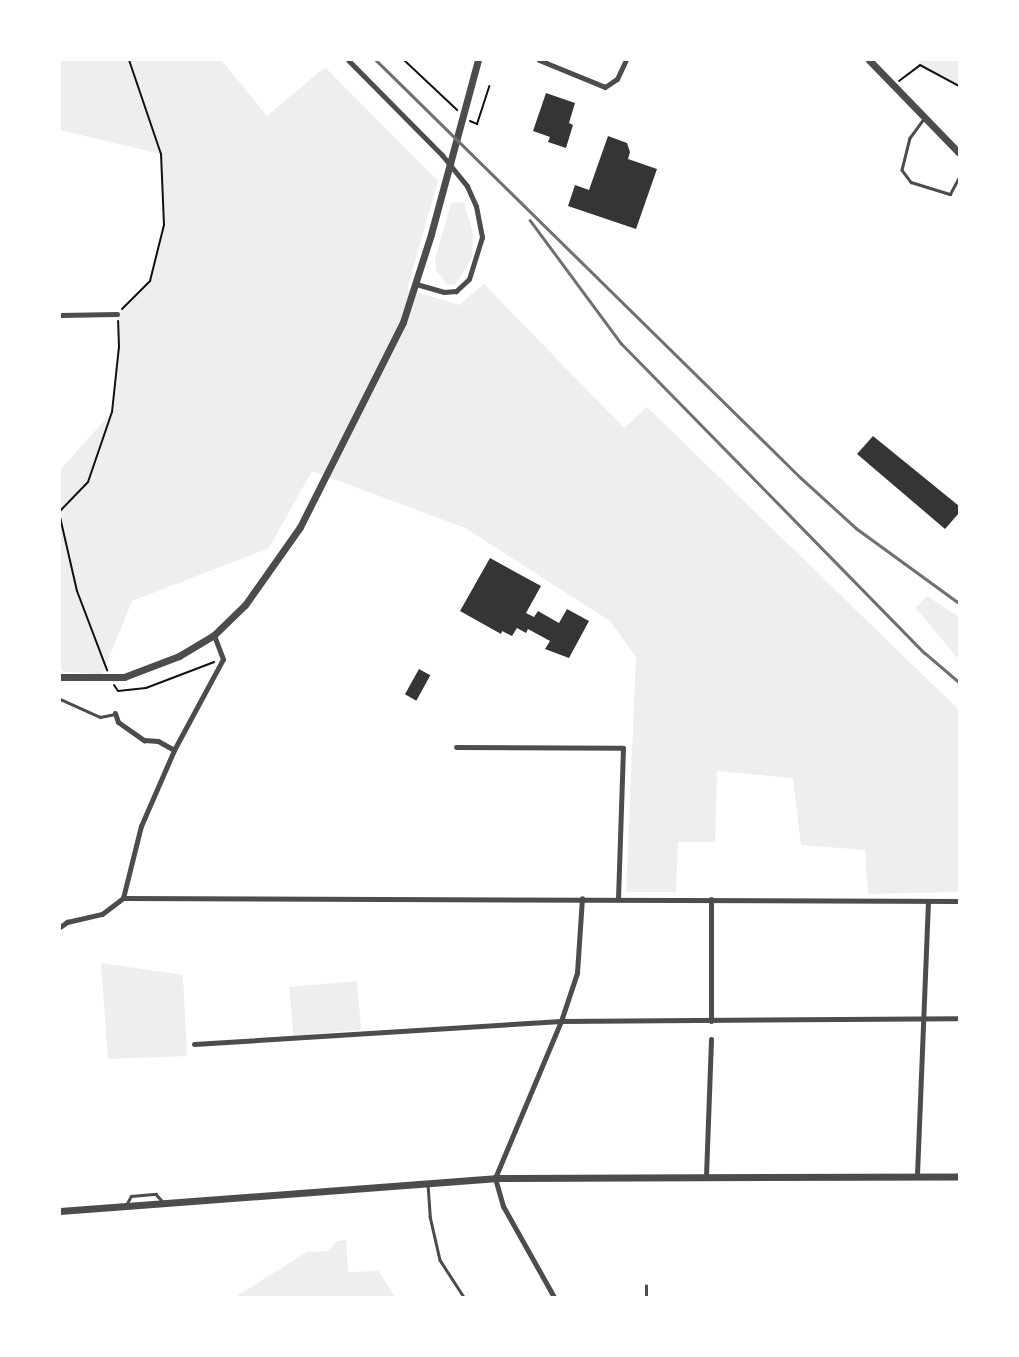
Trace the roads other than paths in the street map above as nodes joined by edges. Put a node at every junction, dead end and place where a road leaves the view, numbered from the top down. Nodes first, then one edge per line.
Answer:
1 (348, 60) edge
2 (478, 60) edge
3 (539, 60) edge
4 (626, 60) edge
5 (869, 60) edge
6 (924, 120) junction
7 (959, 153) edge
8 (959, 176) edge
9 (416, 284) junction
10 (117, 314) road end
11 (60, 315) edge
12 (214, 635) junction
13 (60, 677) edge
14 (60, 699) edge
15 (115, 713) joint
16 (456, 747) dead end
17 (174, 750) junction
18 (123, 898) junction
19 (582, 898) junction
20 (618, 898) junction
21 (711, 899) junction
22 (959, 901) edge
23 (928, 902) junction
24 (60, 927) edge
25 (922, 1018) junction
26 (959, 1018) edge
27 (561, 1021) junction
28 (711, 1021) junction
29 (710, 1039) dead end
30 (194, 1044) dead end
31 (917, 1175) junction
32 (706, 1176) junction
33 (959, 1176) edge
34 (495, 1178) junction
35 (428, 1183) junction
36 (60, 1211) edge
37 (646, 1286) dead end
38 (464, 1297) edge
39 (554, 1297) edge
40 (646, 1297) edge

1 - 9 street
2 - 9 street
3 - 4 street
5 - 6 street
6 - 7 street
6 - 8 lane
9 - 12 street
10 - 11 street
12 - 13 street
12 - 17 street
14 - 15 lane
15 - 17 street
16 - 20 street
17 - 18 street
18 - 19 street
18 - 24 street
19 - 20 street
19 - 27 street
20 - 21 street
21 - 23 street
21 - 28 street
22 - 23 street
23 - 25 street
25 - 26 street
25 - 28 street
25 - 31 street
27 - 28 street
27 - 30 street
27 - 34 street
29 - 32 street
31 - 32 street
31 - 33 street
32 - 34 street
34 - 35 street
34 - 39 street
35 - 36 street
35 - 38 lane
37 - 40 lane

